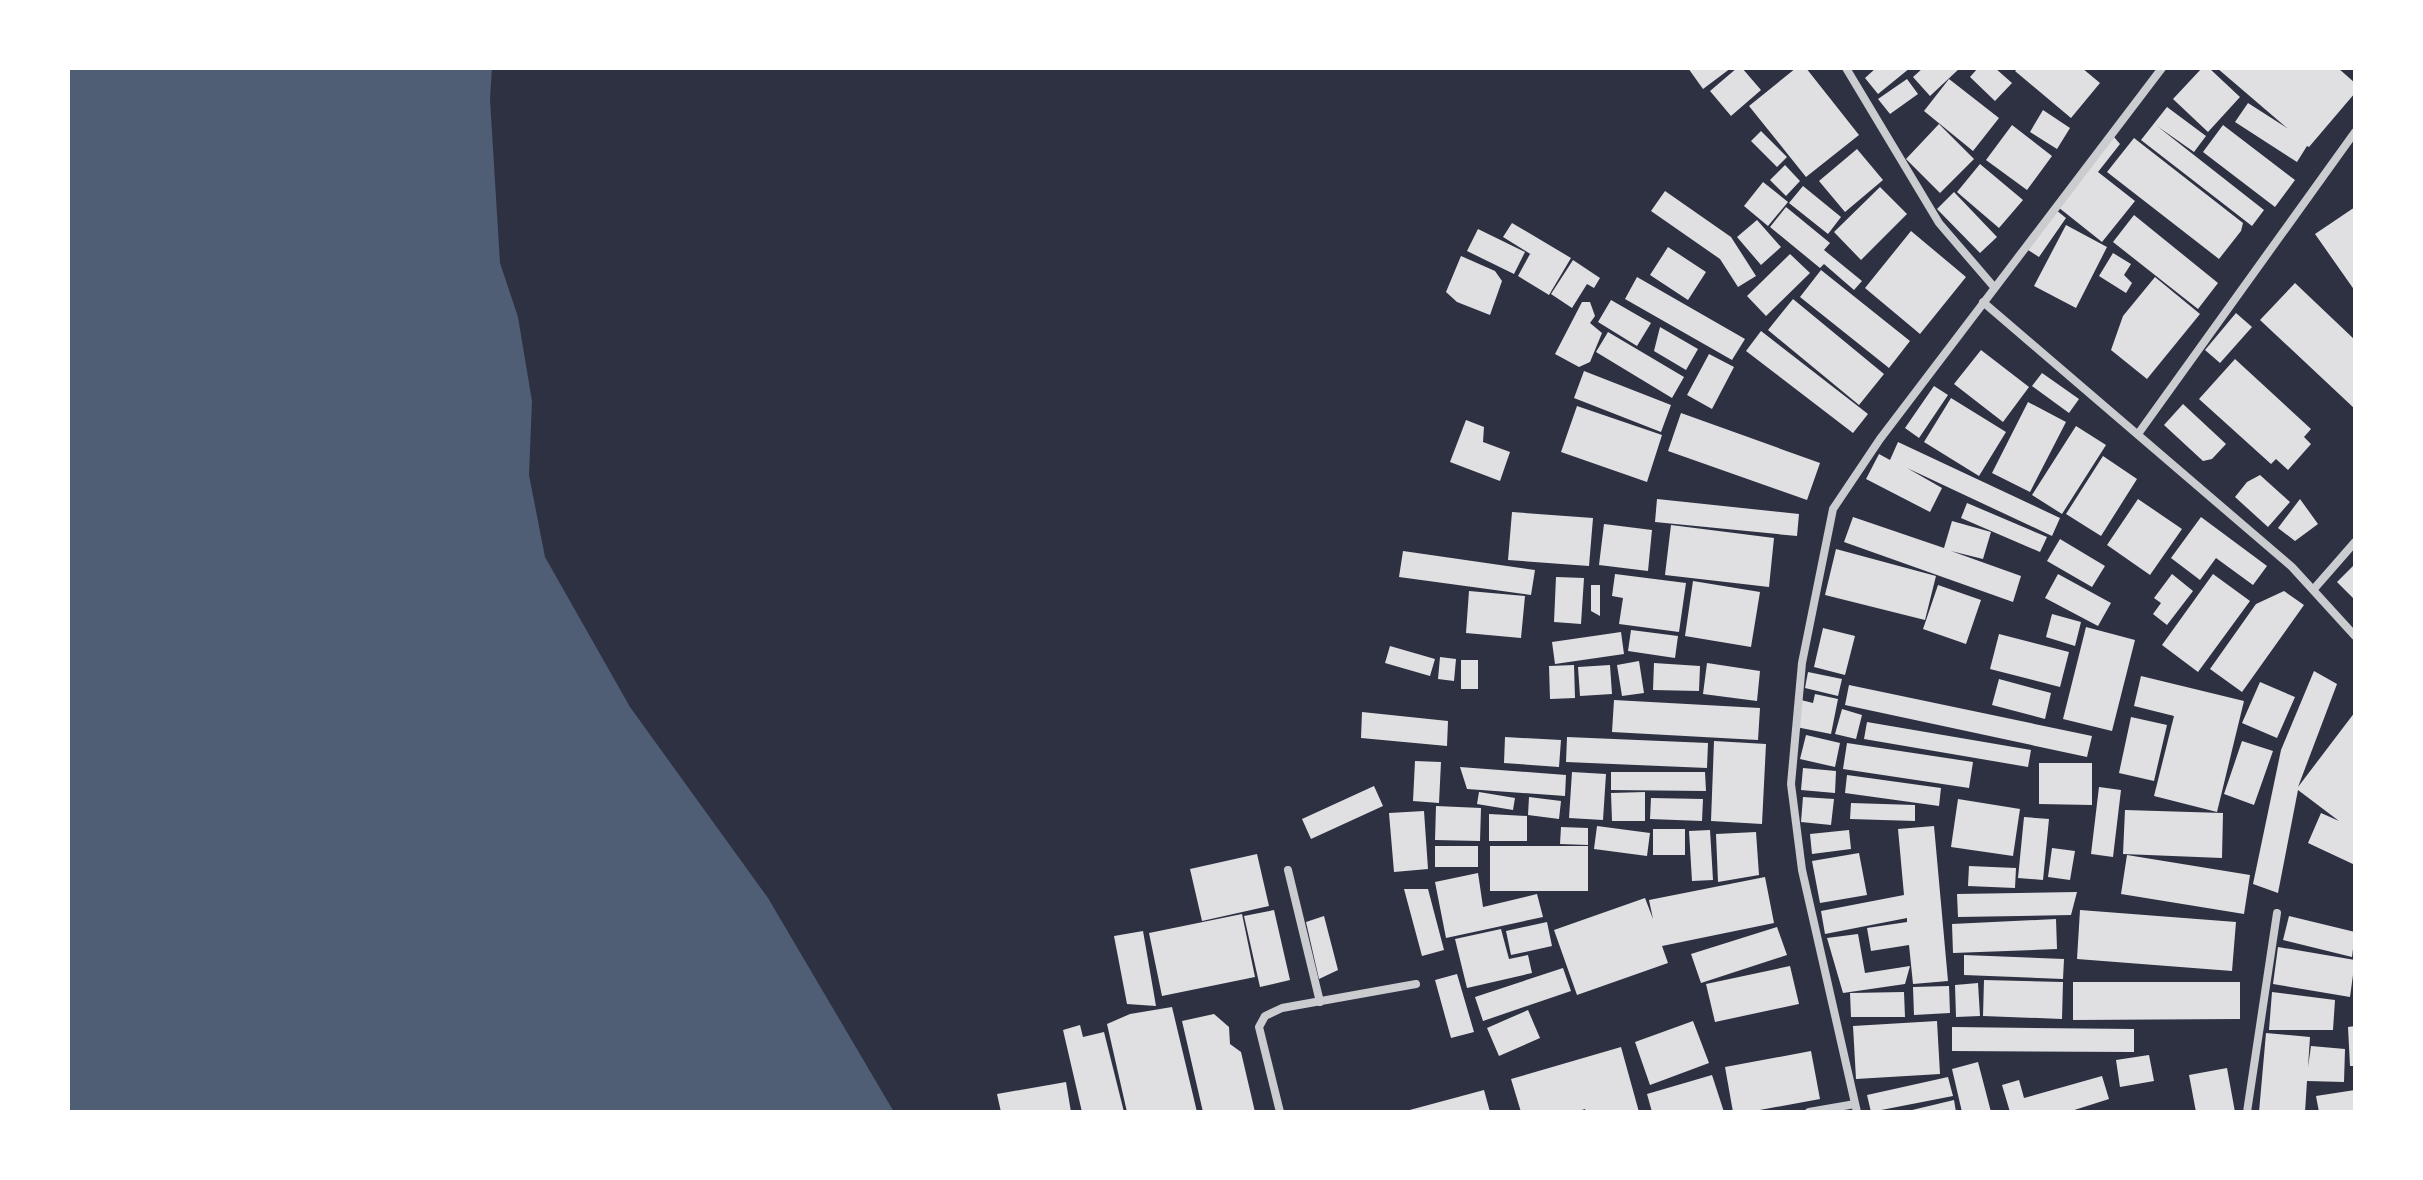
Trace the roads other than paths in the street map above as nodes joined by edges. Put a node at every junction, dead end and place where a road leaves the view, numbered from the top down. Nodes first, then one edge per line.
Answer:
1 (1846, 68) edge
2 (2162, 68) edge
3 (2355, 132) edge
4 (1994, 287) junction
5 (1983, 302) junction
6 (2138, 434) junction
7 (2355, 542) edge
8 (2313, 590) junction
9 (2355, 636) edge
10 (1288, 870) dead end
11 (2277, 913) dead end
12 (1416, 984) dead end
13 (1320, 1002) junction
14 (1856, 1108) edge
15 (1280, 1112) edge
16 (1809, 1112) edge
17 (2247, 1112) edge

1 - 4 street
2 - 4 street
3 - 6 street
4 - 5 street
5 - 6 street
5 - 14 street
6 - 8 street
7 - 8 street
8 - 9 street
10 - 13 street
11 - 17 street
12 - 13 street
13 - 15 street
14 - 16 street

